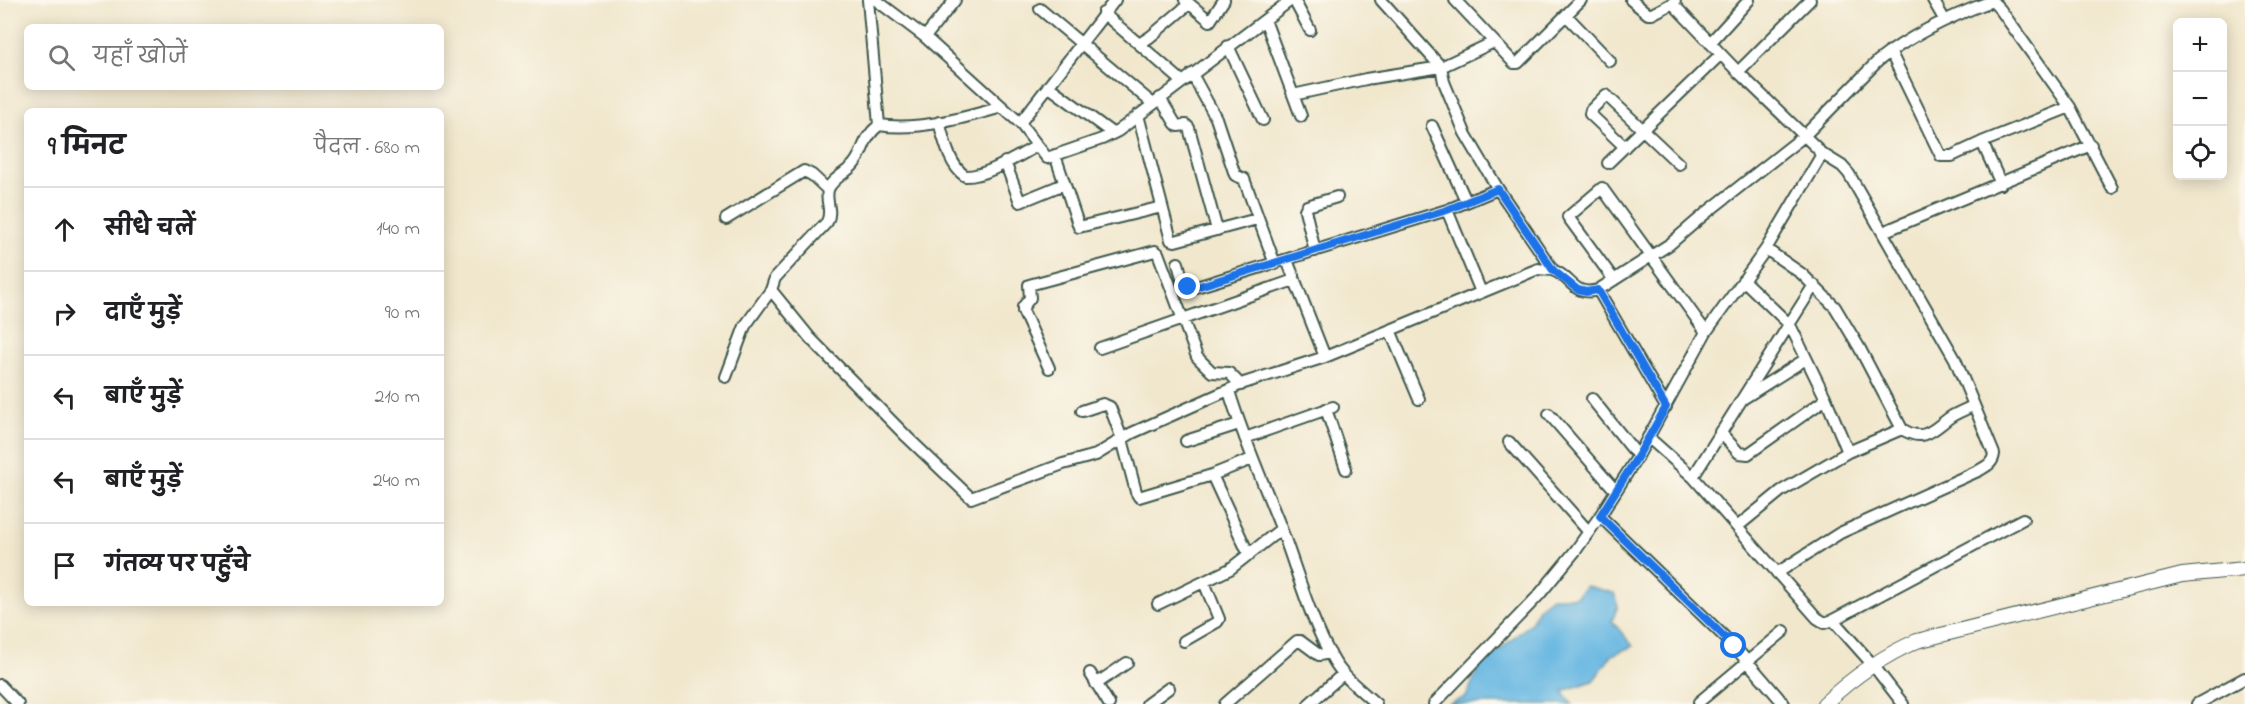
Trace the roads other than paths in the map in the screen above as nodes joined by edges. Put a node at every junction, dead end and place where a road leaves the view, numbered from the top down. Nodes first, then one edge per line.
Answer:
1 (868, 0) edge
2 (876, 0) edge
3 (955, 0) edge
4 (1115, 0) edge
5 (1224, 0) edge
6 (1293, 0) edge
7 (1381, 0) edge
8 (1455, 0) edge
9 (1581, 0) edge
10 (1631, 0) edge
11 (1749, 0) edge
12 (1810, 0) edge
13 (1933, 0) edge
14 (1674, 1) edge
15 (1992, 1) edge
16 (1187, 2) edge
17 (1040, 9) dead end
18 (1103, 13) junction
19 (1566, 15) junction
20 (1944, 19) junction
21 (1265, 20) junction
22 (1310, 30) dead end
23 (925, 37) junction
24 (1494, 42) junction
25 (1710, 43) junction
26 (1080, 44) junction
27 (1139, 44) junction
28 (1228, 46) junction
29 (1890, 51) junction
30 (1721, 54) junction
31 (1610, 61) dead end
32 (1441, 66) junction
33 (1738, 72) junction
34 (1192, 74) junction
35 (1183, 82) junction
36 (1048, 86) junction
37 (1293, 95) junction
38 (1156, 101) junction
39 (1002, 107) junction
40 (2070, 107) junction
41 (1138, 115) junction
42 (1300, 116) dead end
43 (1263, 120) dead end
44 (939, 122) junction
45 (1020, 123) junction
46 (879, 125) junction
47 (1432, 126) dead end
48 (1643, 129) junction
49 (1112, 133) junction
50 (1804, 136) junction
51 (1982, 142) junction
52 (2091, 145) junction
53 (1037, 146) junction
54 (1625, 147) junction
55 (1821, 153) junction
56 (1055, 155) junction
57 (1005, 162) junction
58 (1608, 163) dead end
59 (1678, 164) dead end
60 (2001, 183) junction
61 (1064, 184) junction
62 (2112, 188) dead end
63 (1498, 189) junction
64 (828, 190) junction
65 (1336, 197) dead end
66 (1466, 201) junction
67 (1162, 207) junction
68 (1447, 210) junction
69 (726, 219) dead end
70 (1257, 219) junction
71 (1217, 230) junction
72 (1883, 232) junction
73 (1766, 249) junction
74 (1315, 251) junction
75 (1652, 257) junction
76 (1287, 260) junction
77 (1178, 263) dead end
78 (1275, 264) junction
79 (1553, 270) junction
80 (1294, 280) junction
81 (1614, 280) junction
82 (1743, 280) junction
83 (1814, 285) junction
84 (771, 290) junction
85 (1598, 290) junction
86 (1481, 292) junction
87 (1182, 318) junction
88 (1790, 325) junction
89 (1390, 330) junction
90 (1706, 332) junction
91 (1100, 348) dead end
92 (1325, 357) junction
93 (1806, 359) junction
94 (1049, 368) dead end
95 (726, 378) dead end
96 (1241, 385) junction
97 (1229, 390) junction
98 (1419, 399) dead end
99 (1592, 399) dead end
100 (1826, 399) junction
101 (1741, 400) junction
102 (1974, 405) junction
103 (1666, 407) junction
104 (1082, 411) dead end
105 (1549, 414) dead end
106 (1239, 424) junction
107 (1902, 429) junction
108 (1720, 432) junction
109 (1648, 437) junction
110 (1245, 438) junction
111 (1122, 440) junction
112 (1186, 441) dead end
113 (1509, 442) dead end
114 (1848, 452) junction
115 (1638, 456) junction
116 (1252, 459) junction
117 (1346, 469) dead end
118 (1212, 475) junction
119 (1693, 477) junction
120 (1615, 490) junction
121 (1600, 516) junction
122 (2023, 519) dead end
123 (1737, 527) junction
124 (1281, 529) junction
125 (1589, 532) junction
126 (1249, 555) junction
127 (2245, 569) edge
128 (1777, 573) junction
129 (1204, 582) junction
130 (1158, 604) dead end
131 (1833, 620) junction
132 (1784, 631) dead end
133 (1184, 641) dead end
134 (1330, 653) junction
135 (1748, 662) junction
136 (1127, 663) dead end
137 (1873, 665) junction
138 (1090, 673) dead end
139 (1343, 674) junction
140 (2245, 678) edge
141 (1096, 684) junction
142 (0, 685) edge
143 (1169, 688) dead end
144 (1700, 702) dead end
145 (18, 704) edge
146 (1109, 704) edge
147 (1147, 704) edge
148 (1225, 704) edge
149 (1309, 704) edge
150 (1376, 704) edge
151 (1434, 704) edge
152 (1784, 704) edge
153 (1824, 704) edge
154 (1903, 704) edge
155 (2197, 704) edge

1 - 46 street
2 - 23 street
3 - 23 street
4 - 18 street
5 - 16 street
6 - 21 street
6 - 22 street
7 - 32 street
8 - 24 street
9 - 19 street
10 - 14 street
11 - 25 street
12 - 33 street
13 - 20 street
14 - 25 street
15 - 20 street
15 - 40 street
16 - 27 street
17 - 26 street
18 - 26 street
18 - 27 street
19 - 24 street
19 - 31 street
20 - 29 street
21 - 28 street
21 - 37 street
23 - 39 street
24 - 32 street
25 - 30 street
26 - 36 street
26 - 38 street
27 - 35 street
28 - 34 street
28 - 43 street
29 - 50 street
29 - 51 street
30 - 33 street
30 - 48 street
32 - 37 street
32 - 63 street
33 - 50 street
34 - 35 street
34 - 70 street
35 - 38 street
36 - 45 street
36 - 49 street
37 - 42 street
38 - 41 street
38 - 71 street
39 - 44 street
39 - 45 street
40 - 51 street
40 - 52 street
41 - 49 street
41 - 67 street
44 - 46 street
44 - 57 street
45 - 53 street
46 - 64 street
47 - 66 street
48 - 54 street
48 - 54 street
48 - 59 street
49 - 56 street
50 - 55 street
50 - 75 street
51 - 60 street
52 - 60 street
52 - 62 street
53 - 56 street
53 - 57 street
54 - 58 street
55 - 72 street
55 - 73 street
56 - 61 street
57 - 61 street
60 - 72 street
61 - 67 street
63 - 66 street
63 - 79 street
64 - 69 street
64 - 84 street
65 - 74 street
66 - 68 street
67 - 71 street
68 - 74 street
68 - 86 street
70 - 71 street
70 - 78 street
72 - 102 street
73 - 82 street
73 - 83 street
74 - 76 street
75 - 81 street
75 - 81 street
75 - 90 street
76 - 78 street
76 - 80 street
77 - 78 street
79 - 85 street
79 - 86 street
80 - 87 street
80 - 92 street
81 - 85 street
82 - 88 street
82 - 90 street
83 - 88 street
83 - 107 street
84 - 95 street
84 - 111 street
85 - 103 street
86 - 89 street
87 - 91 street
87 - 94 street
87 - 96 street
88 - 93 street
88 - 101 street
89 - 92 street
89 - 98 street
90 - 103 street
92 - 96 street
93 - 100 street
93 - 101 street
96 - 97 street
97 - 106 street
97 - 111 street
99 - 115 street
100 - 108 street
100 - 114 street
101 - 108 street
102 - 107 street
102 - 128 street
103 - 109 street
104 - 111 street
105 - 120 street
106 - 110 street
106 - 112 street
107 - 114 street
108 - 119 street
109 - 115 street
109 - 119 street
110 - 116 street
110 - 117 street
111 - 118 street
113 - 125 street
114 - 123 street
115 - 120 street
116 - 118 street
116 - 124 street
118 - 126 street
119 - 123 street
120 - 121 street
121 - 125 street
121 - 135 street
122 - 131 street
123 - 128 street
124 - 126 street
124 - 134 street
125 - 151 street
126 - 129 street
127 - 137 street
128 - 131 street
129 - 130 street
129 - 133 street
131 - 137 street
132 - 135 street
134 - 139 street
134 - 148 street
135 - 144 street
135 - 152 street
136 - 141 street
137 - 153 street
137 - 154 street
138 - 141 street
139 - 149 street
139 - 150 street
140 - 155 street
141 - 146 street
142 - 145 street
143 - 147 street

